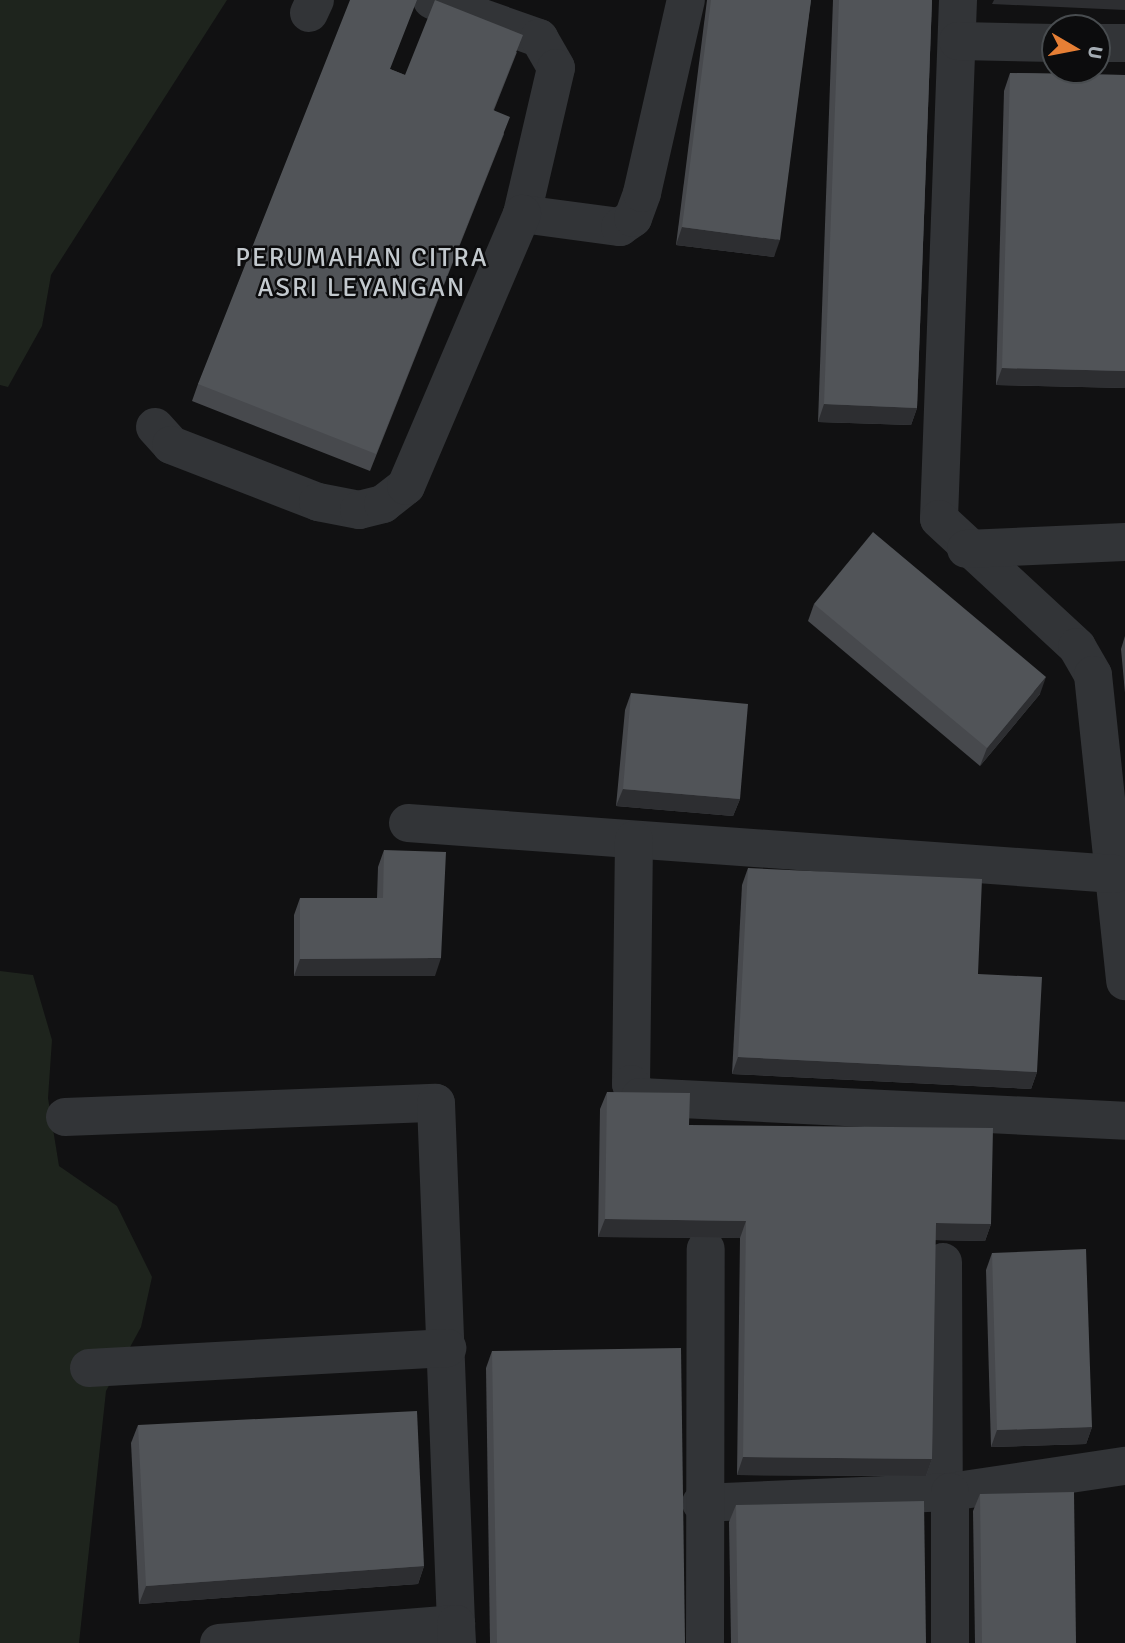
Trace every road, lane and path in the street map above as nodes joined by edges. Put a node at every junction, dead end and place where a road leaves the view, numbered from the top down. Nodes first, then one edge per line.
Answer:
1 (432, 0) edge
2 (685, 0) edge
3 (958, 0) edge
4 (958, 41) junction
5 (1041, 43) edge
6 (522, 214) junction
7 (155, 427) dead end
8 (1125, 542) edge
9 (966, 550) junction
10 (408, 823) dead end
11 (634, 840) junction
12 (1114, 874) junction
13 (1125, 981) edge
14 (65, 1118) dead end
15 (1125, 1121) edge
16 (706, 1249) dead end
17 (943, 1262) dead end
18 (447, 1348) junction
19 (89, 1368) dead end
20 (1125, 1466) edge
21 (947, 1492) junction
22 (701, 1503) junction
23 (456, 1634) edge
24 (219, 1643) edge
25 (705, 1643) edge
26 (950, 1643) edge

1 - 6 street
2 - 6 street
3 - 4 street
4 - 5 street
4 - 9 street
6 - 7 street
8 - 9 street
9 - 12 street
10 - 11 street
11 - 12 street
11 - 15 street
12 - 13 street
14 - 18 street
16 - 22 street
17 - 21 street
18 - 19 street
18 - 23 street
20 - 21 street
21 - 22 street
21 - 26 street
22 - 25 street
23 - 24 street

